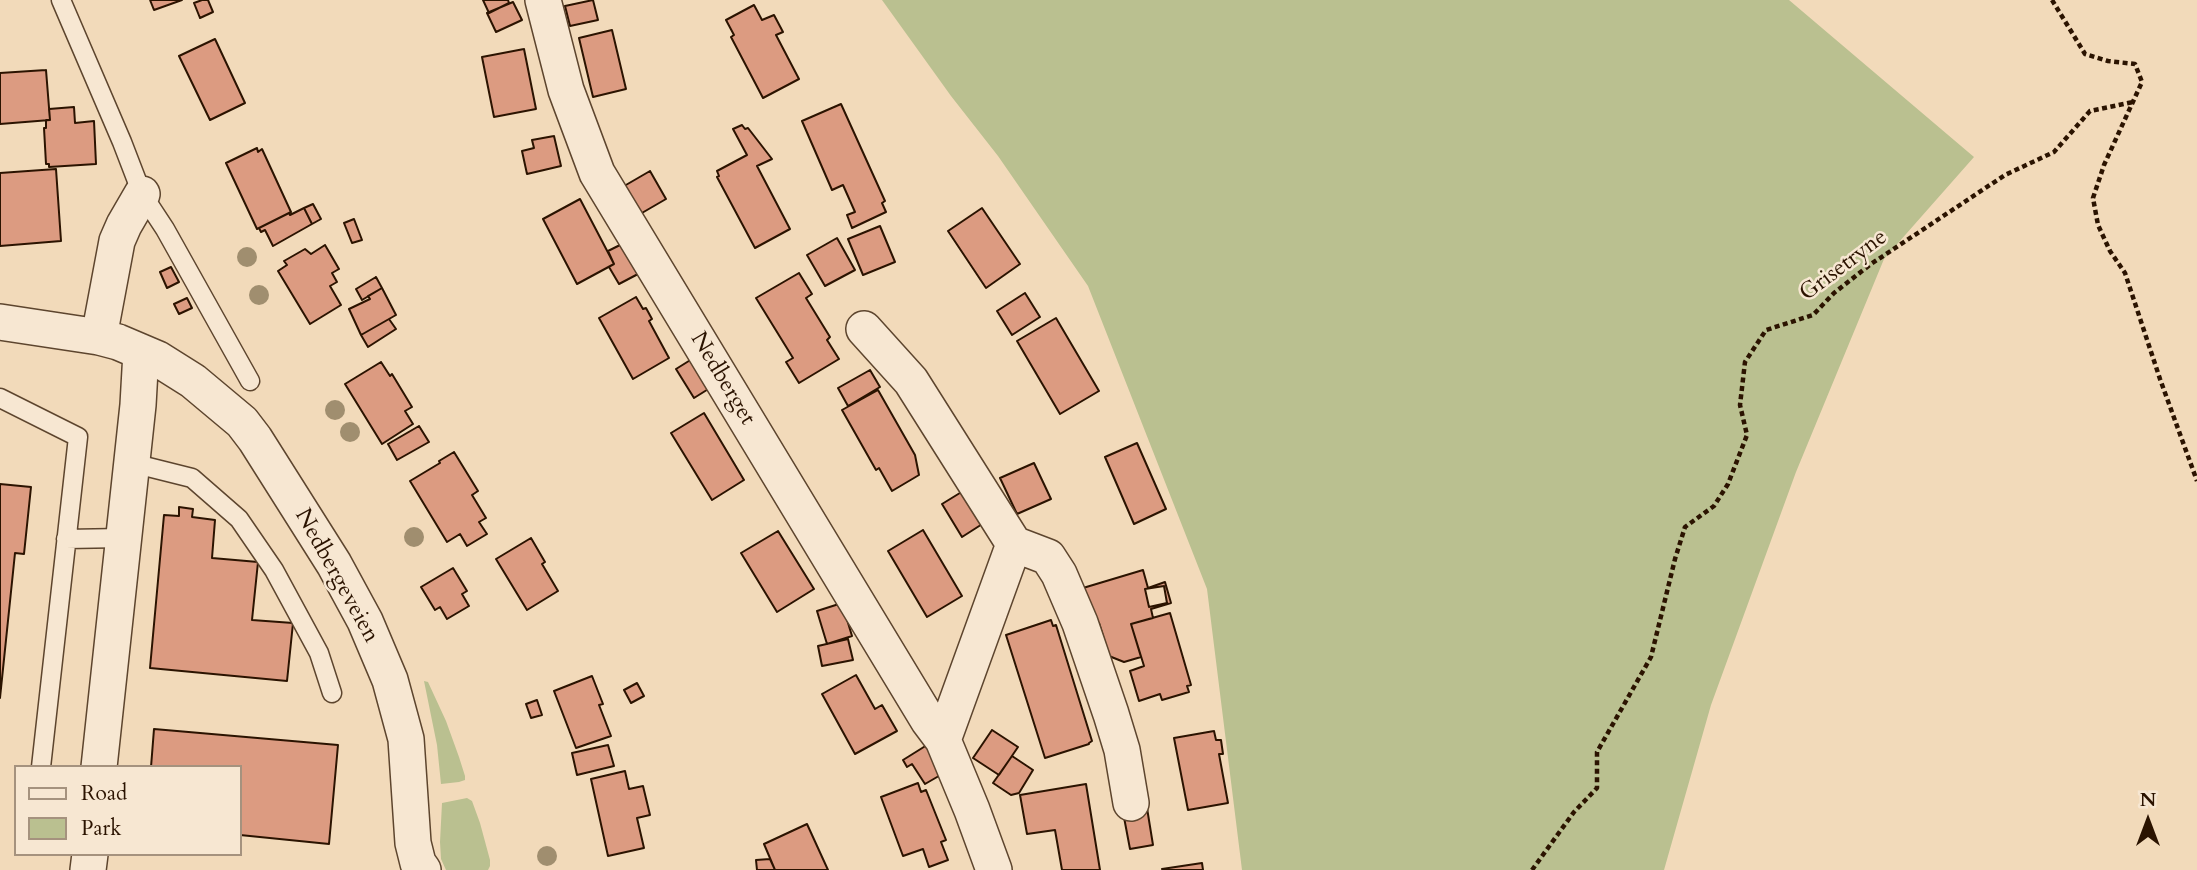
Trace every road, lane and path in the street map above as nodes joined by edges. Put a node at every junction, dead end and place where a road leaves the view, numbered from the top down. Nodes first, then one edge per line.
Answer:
1 (61, 0) edge
2 (543, 0) edge
3 (2052, 0) edge
4 (2133, 102) junction
5 (142, 194) junction
6 (0, 322) edge
7 (864, 329) dead end
8 (99, 337) junction
9 (141, 352) junction
10 (250, 382) dead end
11 (0, 398) edge
12 (132, 463) junction
13 (2197, 481) edge
14 (123, 538) junction
15 (66, 539) junction
16 (1014, 544) junction
17 (332, 693) dead end
18 (943, 740) junction
19 (41, 765) edge
20 (99, 765) edge
21 (1131, 803) dead end
22 (419, 868) edge
23 (994, 870) edge
24 (1532, 870) edge

1 - 5 lane
2 - 18 street, Nedberget
3 - 4 path
4 - 13 path
4 - 24 path, Grisetryne
5 - 8 street
5 - 10 lane
6 - 8 street, Nedbergeveien
7 - 16 street
8 - 9 street, Nedbergeveien
9 - 12 street
9 - 22 street, Nedbergeveien
11 - 15 lane
12 - 14 street
12 - 17 lane
14 - 15 lane
14 - 20 street
15 - 19 lane
16 - 18 street
16 - 21 street
18 - 23 street, Nedberget

